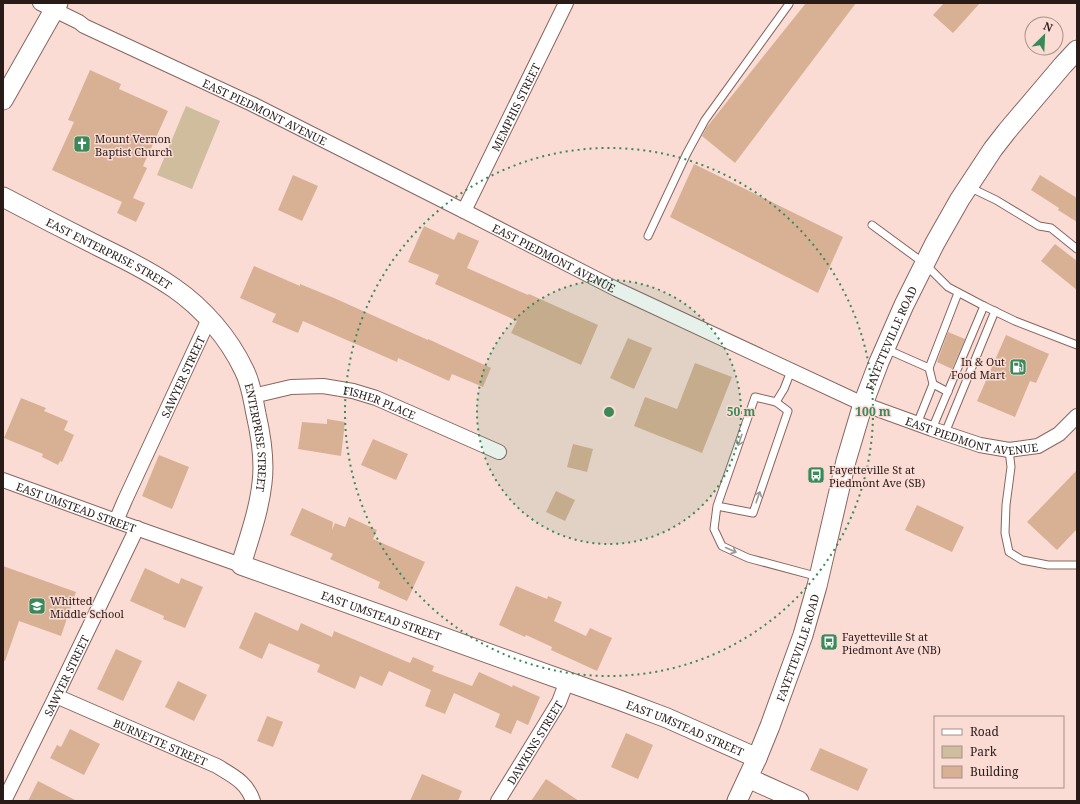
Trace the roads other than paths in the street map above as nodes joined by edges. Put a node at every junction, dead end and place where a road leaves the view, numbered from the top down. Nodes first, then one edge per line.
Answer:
1 (566, 3) edge
2 (789, 4) edge
3 (51, 5) edge
4 (1077, 50) edge
5 (3, 100) edge
6 (968, 187) junction
7 (3, 198) edge
8 (464, 210) junction
9 (872, 225) dead end
10 (648, 236) dead end
11 (1077, 249) edge
12 (925, 264) junction
13 (958, 293) junction
14 (984, 306) junction
15 (995, 311) junction
16 (209, 319) junction
17 (1077, 345) edge
18 (885, 348) junction
19 (929, 368) junction
20 (791, 371) junction
21 (933, 384) junction
22 (948, 392) junction
23 (252, 396) junction
24 (776, 402) junction
25 (863, 404) junction
26 (1077, 416) edge
27 (917, 424) junction
28 (938, 431) junction
29 (1009, 450) junction
30 (499, 452) dead end
31 (3, 480) edge
32 (717, 506) junction
33 (116, 521) junction
34 (137, 528) junction
35 (241, 564) junction
36 (1077, 565) edge
37 (819, 577) junction
38 (567, 681) junction
39 (56, 696) junction
40 (757, 758) junction
41 (748, 778) junction
42 (4, 801) edge
43 (252, 801) edge
44 (498, 801) edge
45 (737, 801) edge
46 (799, 801) edge

1 - 8 street, MEMPHIS STREET
2 - 10 lane
3 - 5 street
3 - 8 street, EAST PIEDMONT AVENUE
4 - 6 street, FAYETTEVILLE ROAD
6 - 11 lane
6 - 12 street, FAYETTEVILLE ROAD
7 - 16 street, EAST ENTERPRISE STREET
8 - 20 street, EAST PIEDMONT AVENUE
9 - 12 lane
12 - 13 lane
12 - 18 street, FAYETTEVILLE ROAD
13 - 14 lane
13 - 19 lane
14 - 15 lane
14 - 22 lane
15 - 17 lane
15 - 28 lane
16 - 23 street, ENTERPRISE STREET
16 - 33 street, SAWYER STREET
18 - 19 lane
18 - 25 street, FAYETTEVILLE ROAD
19 - 21 lane
20 - 24 lane
20 - 25 street, EAST PIEDMONT AVENUE
21 - 22 lane
21 - 27 lane
22 - 28 lane
23 - 30 street, FISHER PLACE
23 - 35 street, ENTERPRISE STREET
24 -> 32 lane
32 -> 24 lane
25 - 27 street, EAST PIEDMONT AVENUE
25 - 37 street, FAYETTEVILLE ROAD
26 - 29 street, EAST PIEDMONT AVENUE
27 - 28 street, EAST PIEDMONT AVENUE
28 - 29 street, EAST PIEDMONT AVENUE
29 - 36 lane
31 - 33 street, EAST UMSTEAD STREET
32 -> 37 lane
33 - 34 street, EAST UMSTEAD STREET
34 - 35 street, EAST UMSTEAD STREET
34 - 39 street, SAWYER STREET
35 - 38 street, EAST UMSTEAD STREET
37 - 40 street, FAYETTEVILLE ROAD
38 - 40 street, EAST UMSTEAD STREET
38 - 44 street, DAWKINS STREET
39 - 42 street, SAWYER STREET
39 - 43 street, BURNETTE STREET
40 - 41 street, FAYETTEVILLE ROAD
41 - 45 street, FAYETTEVILLE ROAD
41 - 46 street

